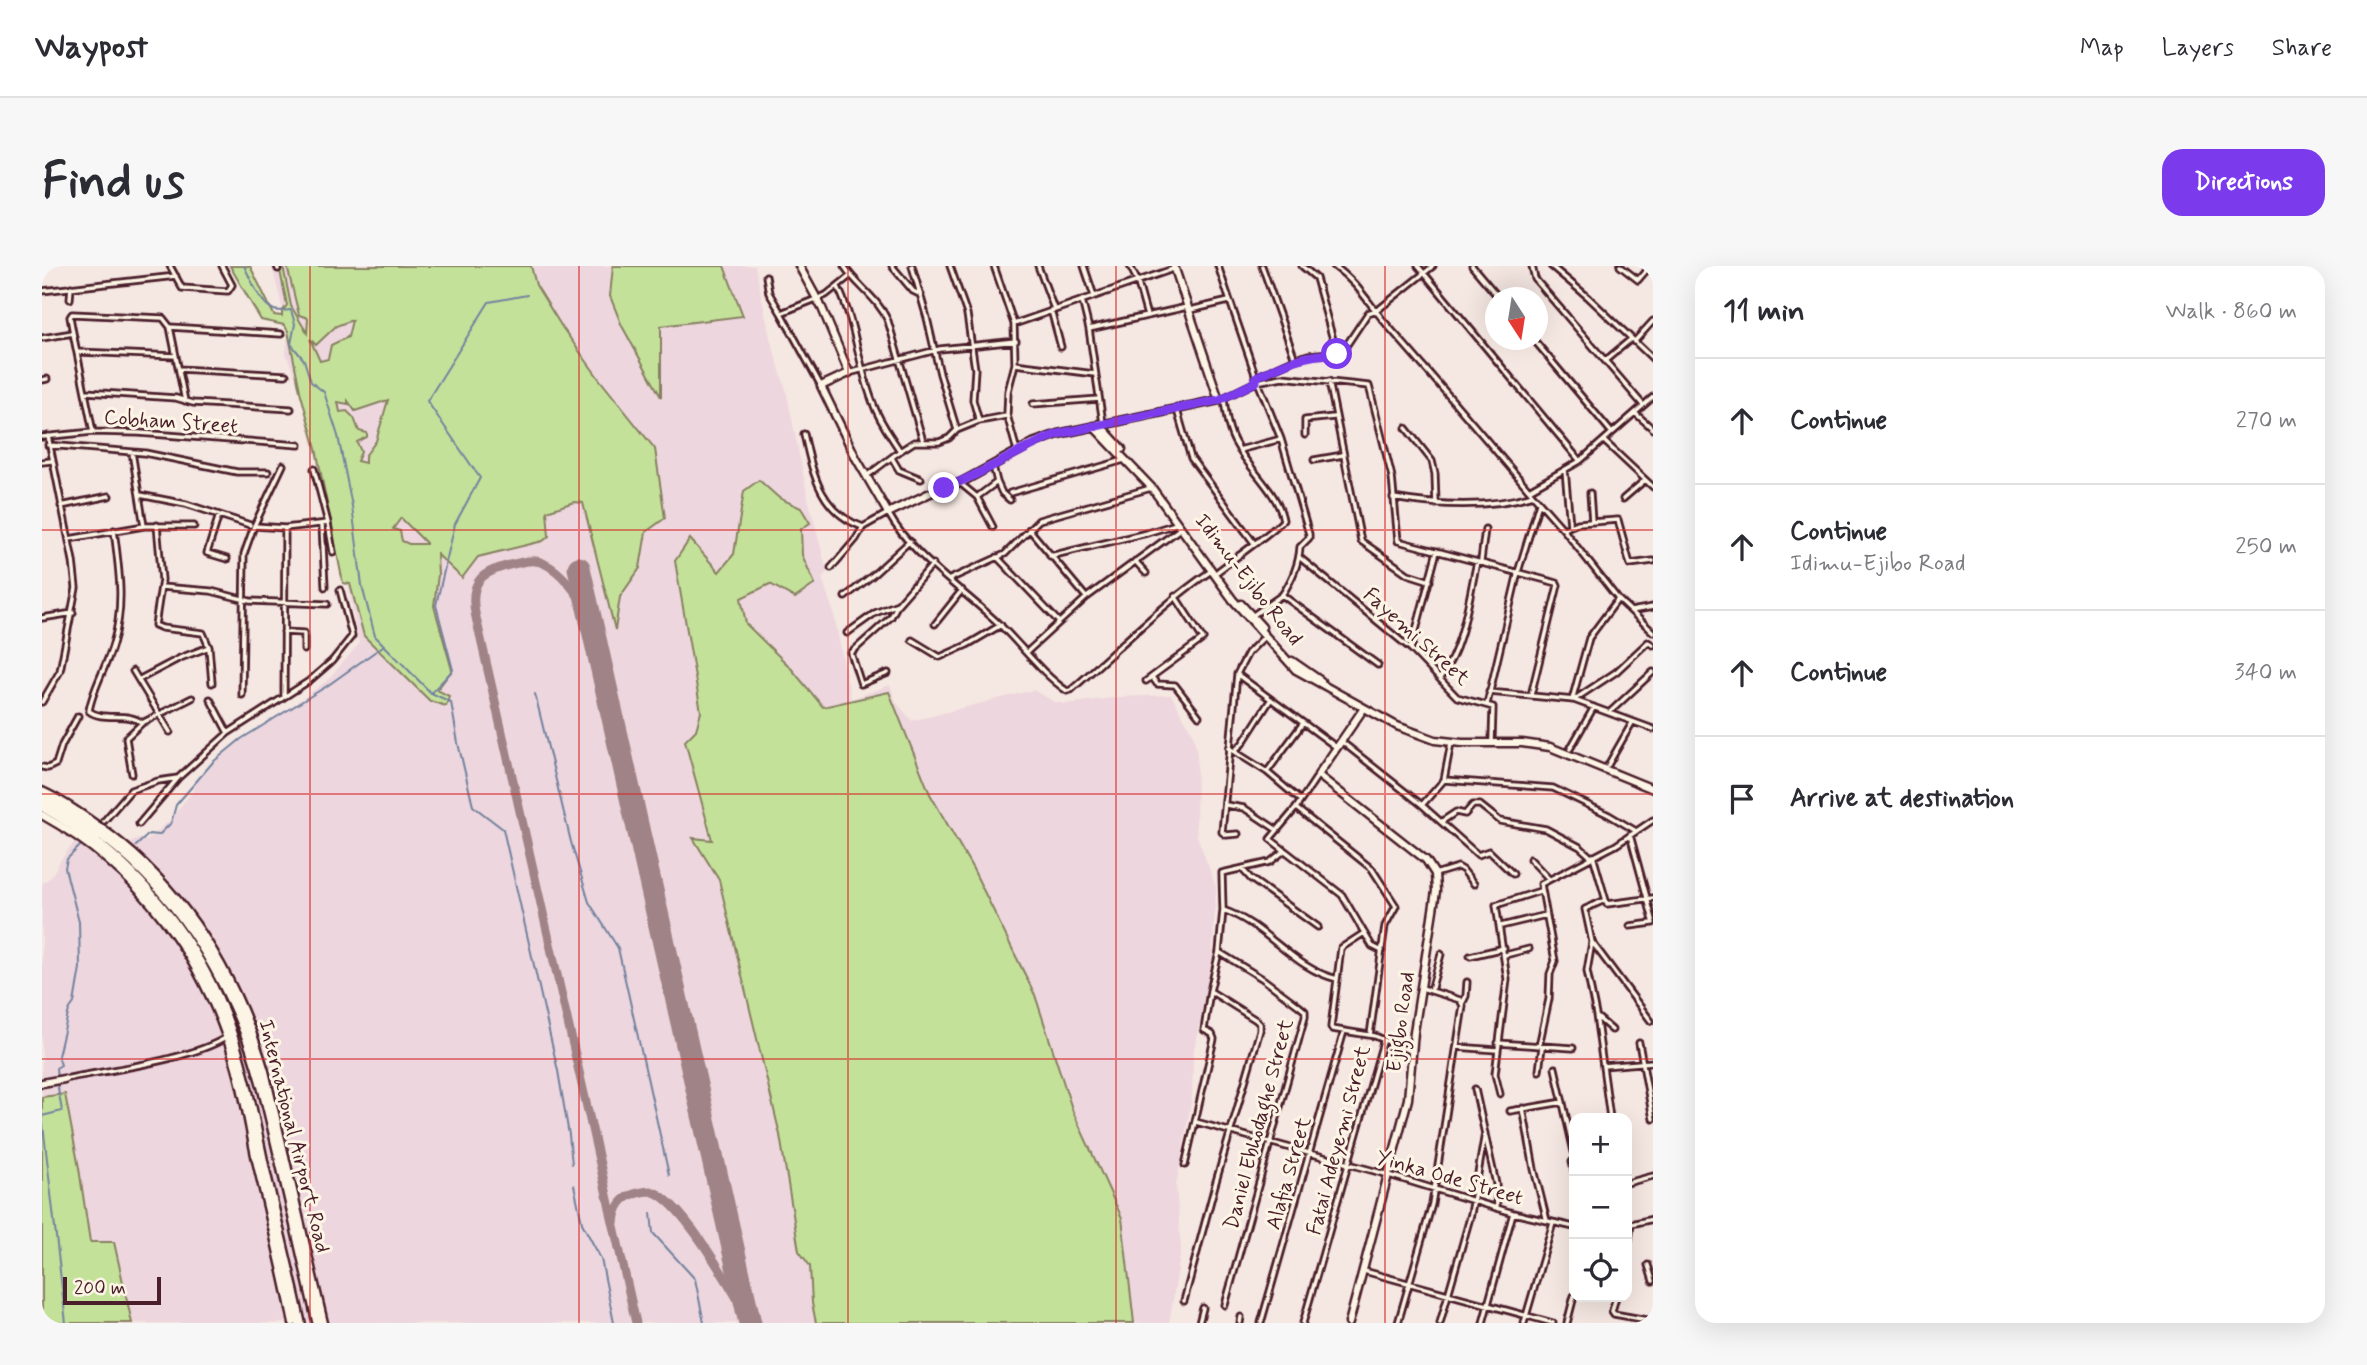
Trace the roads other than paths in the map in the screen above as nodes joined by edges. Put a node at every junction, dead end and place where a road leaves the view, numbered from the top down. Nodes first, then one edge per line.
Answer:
1 (170, 266) edge
2 (222, 266) edge
3 (799, 266) edge
4 (844, 266) edge
5 (892, 266) edge
6 (912, 266) edge
7 (950, 266) edge
8 (994, 266) edge
9 (1038, 266) edge
10 (1084, 266) edge
11 (1130, 266) edge
12 (1218, 266) edge
13 (1262, 266) edge
14 (1302, 266) edge
15 (1334, 266) edge
16 (1418, 266) edge
17 (1433, 266) edge
18 (1472, 266) edge
19 (1532, 266) edge
20 (1551, 266) edge
21 (1620, 266) edge
22 (1651, 266) edge
23 (1175, 267) edge
24 (1424, 274) junction
25 (176, 276) junction
26 (766, 276) dead end
27 (850, 276) junction
28 (1137, 280) junction
29 (71, 286) junction
30 (838, 287) junction
31 (1490, 287) edge
32 (42, 291) edge
33 (921, 295) junction
34 (1094, 296) junction
35 (70, 299) dead end
36 (818, 299) junction
37 (1082, 300) junction
38 (1230, 300) junction
39 (1190, 308) junction
40 (1052, 309) junction
41 (1375, 312) junction
42 (781, 313) junction
43 (1147, 316) junction
44 (1653, 321) edge
45 (1014, 324) junction
46 (170, 327) junction
47 (1090, 329) junction
48 (73, 333) junction
49 (281, 334) dead end
50 (42, 338) edge
51 (1633, 340) junction
52 (1016, 341) junction
53 (970, 345) junction
54 (1061, 347) dead end
55 (935, 350) junction
56 (1542, 350) edge
57 (78, 352) junction
58 (1337, 354) junction
59 (176, 356) junction
60 (898, 359) junction
61 (1295, 359) junction
62 (1653, 359) edge
63 (1606, 360) junction
64 (1015, 364) junction
65 (863, 368) junction
66 (178, 369) junction
67 (849, 373) junction
68 (1095, 374) junction
69 (286, 375) dead end
70 (1256, 380) junction
71 (1329, 381) junction
72 (821, 386) junction
73 (86, 392) junction
74 (1653, 397) edge
75 (1099, 399) junction
76 (1222, 399) junction
77 (185, 402) junction
78 (1033, 404) dead end
79 (1643, 405) junction
80 (291, 409) dead end
81 (1177, 410) junction
82 (1635, 413) junction
83 (1007, 415) junction
84 (1335, 416) junction
85 (979, 421) junction
86 (1098, 424) junction
87 (1406, 428) dead end
88 (1653, 429) edge
89 (957, 430) junction
90 (93, 432) junction
91 (1612, 433) junction
92 (804, 434) dead end
93 (1306, 435) dead end
94 (45, 436) edge
95 (1281, 439) junction
96 (923, 441) junction
97 (1604, 441) junction
98 (48, 445) junction
99 (299, 445) dead end
100 (1239, 450) junction
101 (900, 451) junction
102 (1017, 451) junction
103 (132, 452) junction
104 (1343, 456) junction
105 (892, 458) junction
106 (1126, 459) junction
107 (1314, 460) dead end
108 (51, 461) junction
109 (1580, 461) junction
110 (42, 462) edge
111 (284, 465) dead end
112 (993, 466) junction
113 (314, 468) dead end
114 (1565, 470) junction
115 (268, 472) dead end
116 (866, 477) junction
117 (921, 479) dead end
118 (1645, 480) junction
119 (997, 482) junction
120 (960, 483) junction
121 (1150, 483) junction
122 (1653, 487) edge
123 (1529, 490) junction
124 (1010, 493) dead end
125 (1590, 493) dead end
126 (141, 495) junction
127 (1533, 495) junction
128 (109, 496) dead end
129 (977, 496) junction
130 (1393, 498) junction
131 (1623, 499) dead end
132 (1010, 500) dead end
133 (1539, 503) junction
134 (1436, 504) junction
135 (61, 506) junction
136 (888, 513) junction
137 (1173, 513) junction
138 (219, 514) junction
139 (1592, 522) junction
140 (328, 523) junction
141 (157, 525) junction
142 (252, 525) junction
143 (322, 525) junction
144 (1570, 525) junction
145 (144, 526) junction
146 (194, 526) dead end
147 (1180, 526) junction
148 (863, 527) junction
149 (993, 527) dead end
150 (285, 528) junction
151 (1029, 529) junction
152 (1485, 529) dead end
153 (1563, 529) junction
154 (114, 530) junction
155 (69, 540) junction
156 (910, 541) junction
157 (1254, 543) junction
158 (1437, 551) junction
159 (333, 552) dead end
160 (1050, 556) junction
161 (997, 557) junction
162 (1299, 557) junction
163 (227, 559) dead end
164 (1135, 561) junction
165 (1653, 561) edge
166 (1479, 562) junction
167 (933, 564) junction
168 (831, 568) dead end
169 (1214, 571) junction
170 (1518, 572) junction
171 (1146, 573) dead end
172 (950, 579) junction
173 (1430, 580) junction
174 (162, 587) junction
175 (325, 587) dead end
176 (340, 590) dead end
177 (962, 590) junction
178 (1282, 595) junction
179 (1175, 596) junction
180 (845, 597) dead end
181 (1087, 597) junction
182 (245, 598) junction
183 (1618, 599) junction
184 (284, 601) junction
185 (324, 604) dead end
186 (898, 604) junction
187 (1653, 607) edge
188 (1631, 611) junction
189 (73, 613) junction
190 (1252, 615) junction
191 (42, 618) edge
192 (1058, 622) junction
193 (935, 624) dead end
194 (1001, 625) junction
195 (284, 630) junction
196 (1653, 632) edge
197 (847, 633) dead end
198 (1264, 637) junction
199 (912, 639) dead end
200 (1653, 645) edge
201 (209, 647) junction
202 (1411, 649) junction
203 (304, 650) dead end
204 (1027, 652) junction
205 (1378, 665) dead end
206 (133, 671) dead end
207 (1653, 672) edge
208 (888, 673) dead end
209 (1237, 674) junction
210 (1152, 677) junction
211 (1440, 678) junction
212 (140, 679) junction
213 (1146, 681) dead end
214 (212, 683) dead end
215 (1489, 692) junction
216 (242, 695) dead end
217 (1531, 695) junction
218 (192, 698) dead end
219 (284, 698) junction
220 (210, 699) dead end
221 (1271, 699) junction
222 (1573, 700) junction
223 (42, 702) edge
224 (1487, 704) junction
225 (1594, 707) junction
226 (1364, 708) junction
227 (1610, 712) junction
228 (159, 715) junction
229 (78, 716) dead end
230 (1199, 716) dead end
231 (142, 723) junction
232 (1303, 723) junction
233 (1632, 723) junction
234 (1653, 729) edge
235 (170, 732) dead end
236 (228, 733) junction
237 (1492, 740) junction
238 (1451, 742) junction
239 (1340, 745) junction
240 (1570, 749) junction
241 (1231, 750) junction
242 (1608, 765) junction
243 (42, 767) edge
244 (1267, 772) junction
245 (132, 774) dead end
246 (1318, 775) junction
247 (178, 778) junction
248 (1444, 780) junction
249 (1653, 787) edge
250 (42, 792) edge
251 (42, 797) edge
252 (1300, 800) junction
253 (1226, 805) junction
254 (1422, 805) junction
255 (42, 806) edge
256 (1296, 808) junction
257 (42, 816) edge
258 (1653, 820) edge
259 (104, 821) dead end
260 (1441, 822) junction
261 (139, 824) dead end
262 (1277, 830) junction
263 (1636, 831) junction
264 (1238, 834) dead end
265 (1630, 835) junction
266 (1284, 851) junction
267 (1592, 857) junction
268 (1530, 859) dead end
269 (1243, 870) junction
270 (1435, 874) junction
271 (1513, 874) dead end
272 (1549, 879) junction
273 (1474, 884) dead end
274 (1541, 891) junction
275 (1651, 898) edge
276 (1605, 900) junction
277 (1223, 911) junction
278 (1546, 915) junction
279 (1653, 921) edge
280 (1501, 926) junction
281 (1630, 926) dead end
282 (1318, 927) dead end
283 (1364, 933) junction
284 (1592, 942) junction
285 (1504, 948) junction
286 (1529, 949) dead end
287 (1382, 951) junction
288 (1219, 952) junction
289 (1441, 954) dead end
290 (1505, 955) junction
291 (1470, 956) dead end
292 (1337, 979) junction
293 (1467, 982) dead end
294 (1422, 988) junction
295 (1210, 991) junction
296 (1431, 991) junction
297 (1463, 1002) junction
298 (1596, 1015) junction
299 (1651, 1021) dead end
300 (1612, 1030) dead end
301 (1343, 1031) junction
302 (1370, 1035) junction
303 (227, 1037) junction
304 (1383, 1042) junction
305 (1498, 1043) junction
306 (1639, 1043) dead end
307 (214, 1045) junction
308 (230, 1045) junction
309 (1457, 1046) junction
310 (1540, 1046) junction
311 (1573, 1048) dead end
312 (1497, 1051) junction
313 (1413, 1053) junction
314 (1653, 1062) edge
315 (1643, 1063) junction
316 (1603, 1066) junction
317 (1555, 1068) dead end
318 (1539, 1071) dead end
319 (64, 1079) joint
320 (42, 1083) edge
321 (1475, 1089) dead end
322 (1500, 1094) dead end
323 (1563, 1102) junction
324 (1523, 1108) junction
325 (1510, 1111) dead end
326 (1608, 1113) edge
327 (1653, 1119) edge
328 (1196, 1122) junction
329 (1569, 1129) edge
330 (1231, 1132) junction
331 (1485, 1133) junction
332 (1271, 1143) junction
333 (1310, 1154) junction
334 (1185, 1165) dead end
335 (1348, 1165) junction
336 (1389, 1175) junction
337 (1653, 1176) edge
338 (1632, 1182) edge
339 (1435, 1189) junction
340 (1473, 1200) junction
341 (1497, 1207) junction
342 (1513, 1213) junction
343 (1653, 1219) edge
344 (1550, 1222) junction
345 (1632, 1224) edge
346 (1569, 1226) edge
347 (1648, 1265) dead end
348 (1364, 1271) junction
349 (1653, 1281) edge
350 (1410, 1283) junction
351 (1449, 1293) junction
352 (1184, 1301) dead end
353 (1572, 1302) edge
354 (1615, 1302) edge
355 (1488, 1304) junction
356 (1225, 1305) dead end
357 (1203, 1308) dead end
358 (1527, 1315) junction
359 (1241, 1317) dead end
360 (1653, 1321) edge
361 (293, 1323) edge
362 (300, 1323) edge
363 (318, 1323) edge
364 (324, 1323) edge
365 (1199, 1323) edge
366 (1240, 1323) edge
367 (1261, 1323) edge
368 (1303, 1323) edge
369 (1349, 1323) edge
370 (1398, 1323) edge
371 (1440, 1323) edge
372 (1483, 1323) edge
373 (1524, 1323) edge
374 (1553, 1323) edge
375 (1567, 1323) edge

1 - 25 street
2 - 25 street
3 - 36 main road
4 - 27 street
5 - 33 street
6 - 33 street
7 - 53 street
8 - 45 street
9 - 40 street
10 - 34 street
11 - 28 street
12 - 38 street
13 - 61 street
14 - 58 street
15 - 41 street
16 - 24 street
17 - 24 street
18 - 31 street
19 - 63 street
20 - 51 street
21 - 22 street
23 - 28 street
23 - 39 main road
24 - 41 street
24 - 109 street
25 - 29 street
26 - 42 street
27 - 30 street
27 - 60 street
28 - 34 street
28 - 43 street
29 - 32 street
29 - 35 street
30 - 36 street
30 - 65 street
33 - 55 street
34 - 37 street
36 - 42 street
36 - 67 main road
37 - 40 street
37 - 47 street
38 - 39 street
38 - 70 street
39 - 43 street
39 - 76 main road
40 - 45 street
40 - 54 street
41 - 58 street
41 - 123 street
42 - 72 street
43 - 47 street
44 - 51 street
45 - 52 street
46 - 48 street
46 - 49 street
46 - 59 street
47 - 68 street
48 - 50 street
48 - 57 street
51 - 62 street
51 - 63 street
52 - 53 street
52 - 64 street
53 - 55 street
53 - 85 street
55 - 60 street
55 - 89 street
56 - 91 street
57 - 59 street
57 - 73 street
58 - 61 street
59 - 66 street
60 - 65 street
60 - 96 street
61 - 70 street
63 - 79 street
64 - 68 street
64 - 83 street
65 - 67 street
65 - 101 street
66 - 69 street
66 - 77 street
67 - 72 main road
68 - 75 street
70 - 71 street
70 - 76 street
70 - 95 street
71 - 84 street
71 - 130 street
72 - 116 main road
73 - 77 street
73 - 90 street
74 - 79 street
75 - 78 street
75 - 86 street
76 - 81 main road
76 - 100 street
77 - 80 street
79 - 82 street
81 - 86 main road
81 - 157 street
82 - 88 street
82 - 91 street
83 - 85 street
83 - 102 street
84 - 93 street
84 - 104 street
85 - 89 street
86 - 102 main road
86 - 106 main road, Idimu-Ejibo Road
86 - 121 main road, Idimu-Ejibo Road
87 - 134 street
89 - 96 street
90 - 94 street, Cobham Street
90 - 99 street, Cobham Street
91 - 97 street
92 - 148 street
94 - 98 street
95 - 100 street
95 - 162 street
96 - 101 street
97 - 109 street
97 - 118 street
98 - 103 street
98 - 108 street
100 - 157 street
101 - 105 street
102 - 112 main road
103 - 115 street
103 - 126 street
104 - 107 street
104 - 173 street
105 - 116 street
105 - 117 street
106 - 121 main road, Idimu-Ejibo Road
106 - 124 street
108 - 110 street
108 - 135 street
109 - 114 street
111 - 142 street
112 - 119 street
112 - 120 main road
113 - 140 street
114 - 123 street
114 - 144 street
116 - 136 main road
118 - 122 street
118 - 131 street
119 - 129 street
119 - 132 street
120 - 129 street
120 - 136 main road
121 - 137 main road, Idimu-Ejibo Road
121 - 151 street
123 - 127 street
125 - 139 street
126 - 138 street
126 - 145 street
127 - 133 street
127 - 134 street
128 - 135 street
129 - 149 street
130 - 134 street
130 - 158 street
133 - 153 street
133 - 170 street
135 - 155 street
136 - 148 street
136 - 156 street
137 - 147 main road, Idimu-Ejibo Road
137 - 169 main road, Idimu-Ejibo Road
138 - 142 street
138 - 163 street
139 - 144 street
139 - 165 street
140 - 143 street
140 - 159 street
141 - 145 street
141 - 146 street
141 - 174 street
142 - 150 street
142 - 182 street
143 - 150 street
143 - 175 street
144 - 153 street
145 - 154 street
147 - 160 street
147 - 164 street
147 - 169 main road, Idimu-Ejibo Road
148 - 168 street
150 - 184 street
151 - 160 street
151 - 161 street
152 - 166 street
153 - 183 street
154 - 155 street
154 - 231 street
155 - 189 street
156 - 167 street
156 - 180 street
157 - 169 street
158 - 166 street
158 - 173 street
160 - 181 street
161 - 172 street
161 - 192 street
162 - 178 street
162 - 202 street, Fayemi Street
164 - 171 street
164 - 181 street
166 - 170 street
166 - 211 street
167 - 172 street
167 - 186 street
169 - 179 street
169 - 190 main road, Idimu-Ejibo Road
169 - 198 main road, Idimu-Ejibo Road
170 - 215 street
170 - 217 street
172 - 177 street
173 - 202 street
174 - 182 street
174 - 201 street
176 - 219 street
177 - 193 street
177 - 194 street
178 - 190 street
178 - 205 street
179 - 204 street
179 - 210 street
181 - 192 street
182 - 184 street
182 - 216 street
183 - 188 street
183 - 222 street
184 - 185 street
184 - 195 street
186 - 197 street
186 - 208 street
187 - 188 street
188 - 196 street
189 - 191 street
189 - 223 street
190 - 226 main road, Idimu-Ejibo Road
192 - 204 street
194 - 199 street
194 - 204 street
195 - 203 street
195 - 219 street
198 - 209 street
198 - 226 main road, Idimu-Ejibo Road
200 - 222 street
201 - 212 street
201 - 214 street
202 - 211 street, Fayemi Street
206 - 212 street
207 - 227 street
209 - 221 street
209 - 241 street
210 - 213 street
210 - 230 street
211 - 224 street, Fayemi Street
212 - 228 street
215 - 217 street
215 - 224 street
217 - 222 street
218 - 228 street
219 - 236 street
220 - 236 street
221 - 232 street
221 - 241 street
222 - 225 street
224 - 237 street, Fayemi Street
225 - 227 street
225 - 240 street
226 - 237 main road, Idimu-Ejibo Road
226 - 238 main road, Idimu-Ejibo Road
226 - 239 main road
227 - 233 street
228 - 231 street
228 - 235 street
229 - 243 street
231 - 245 street
232 - 239 street
232 - 244 street
233 - 234 street
233 - 242 street
236 - 247 street
237 - 240 main road, Idimu-Ejibo Road
238 - 248 street
238 - 249 main road, Idimu-Ejibo Road
239 - 246 main road
239 - 254 street
240 - 242 main road, Idimu-Ejibo Road
241 - 244 street
241 - 253 street
242 - 249 main road, Idimu-Ejibo Road
244 - 252 street
246 - 252 street
246 - 270 main road
247 - 259 street
247 - 261 street
248 - 254 street
248 - 263 street
250 - 364 main road, International Airport Road
251 - 363 highway, International Airport Road
252 - 256 street
253 - 262 street
253 - 264 street
254 - 260 street
255 - 362 highway, International Airport Road
256 - 262 street
256 - 287 street
257 - 303 main road, International Airport Road
258 - 263 street
260 - 267 street
260 - 271 street
262 - 266 street
263 - 265 street
265 - 267 street
265 - 275 street
266 - 269 street
266 - 283 street
267 - 272 street
267 - 276 street
268 - 272 street
269 - 277 street
269 - 282 street
270 - 273 street
270 - 294 main road, Ejigbo Road
272 - 274 street
274 - 278 street
274 - 280 street
275 - 276 street
275 - 279 street
276 - 284 street
277 - 288 street
277 - 292 street
278 - 280 street
278 - 310 street
279 - 281 street
280 - 285 street
283 - 287 street
283 - 292 street, Fatai Adeyemi Street
284 - 298 street
284 - 299 street
285 - 290 street
285 - 291 street
286 - 290 street
287 - 302 street
288 - 295 street
288 - 332 street, Daniel Ebhodaghe Street
289 - 296 street
290 - 305 street
292 - 301 street, Fatai Adeyemi Street
293 - 297 street
294 - 296 street
294 - 313 main road, Ejigbo Road
295 - 328 street
295 - 330 street
296 - 297 street
297 - 309 street
298 - 300 street
298 - 316 street
301 - 302 street, Fatai Adeyemi Street
301 - 333 street, Alafia Street
302 - 304 street, Fatai Adeyemi Street
303 - 307 street
303 - 308 main road, International Airport Road
304 - 313 street
304 - 335 street, Fatai Adeyemi Street
305 - 310 street
305 - 312 street
306 - 315 street
307 - 308 street
307 - 319 street
308 - 361 main road, International Airport Road
309 - 312 street
309 - 339 street
310 - 311 street
310 - 318 street
312 - 322 street
313 - 336 main road, Ejigbo Road
314 - 315 street
315 - 316 street
315 - 327 street
316 - 326 street
317 - 323 street
319 - 320 main road
321 - 331 street
323 - 324 street
323 - 329 street
324 - 325 street
324 - 344 street
328 - 330 street, Yinka Ode Street
328 - 334 street
330 - 332 street, Yinka Ode Street
330 - 352 street
331 - 340 street
331 - 341 street
332 - 333 street, Yinka Ode Street
332 - 356 street, Daniel Ebhodaghe Street
333 - 335 street, Yinka Ode Street
333 - 367 street, Alafia Street
335 - 336 street, Yinka Ode Street
335 - 368 street, Fatai Adeyemi Street
336 - 339 street, Yinka Ode Street
336 - 348 main road, Ejigbo Road
337 - 338 street
339 - 340 street, Yinka Ode Street
339 - 350 street
340 - 341 street, Yinka Ode Street
340 - 351 street
341 - 342 street, Yinka Ode Street
342 - 344 street, Yinka Ode Street
342 - 355 street
343 - 345 street
344 - 346 street, Yinka Ode Street
344 - 358 street
347 - 349 street
348 - 350 street
348 - 369 main road, Ejigbo Road
350 - 351 street
350 - 370 street
351 - 355 street
351 - 371 street
353 - 375 street
354 - 360 street
355 - 358 street
355 - 372 street
357 - 365 street
358 - 373 street
358 - 374 street
359 - 366 street

